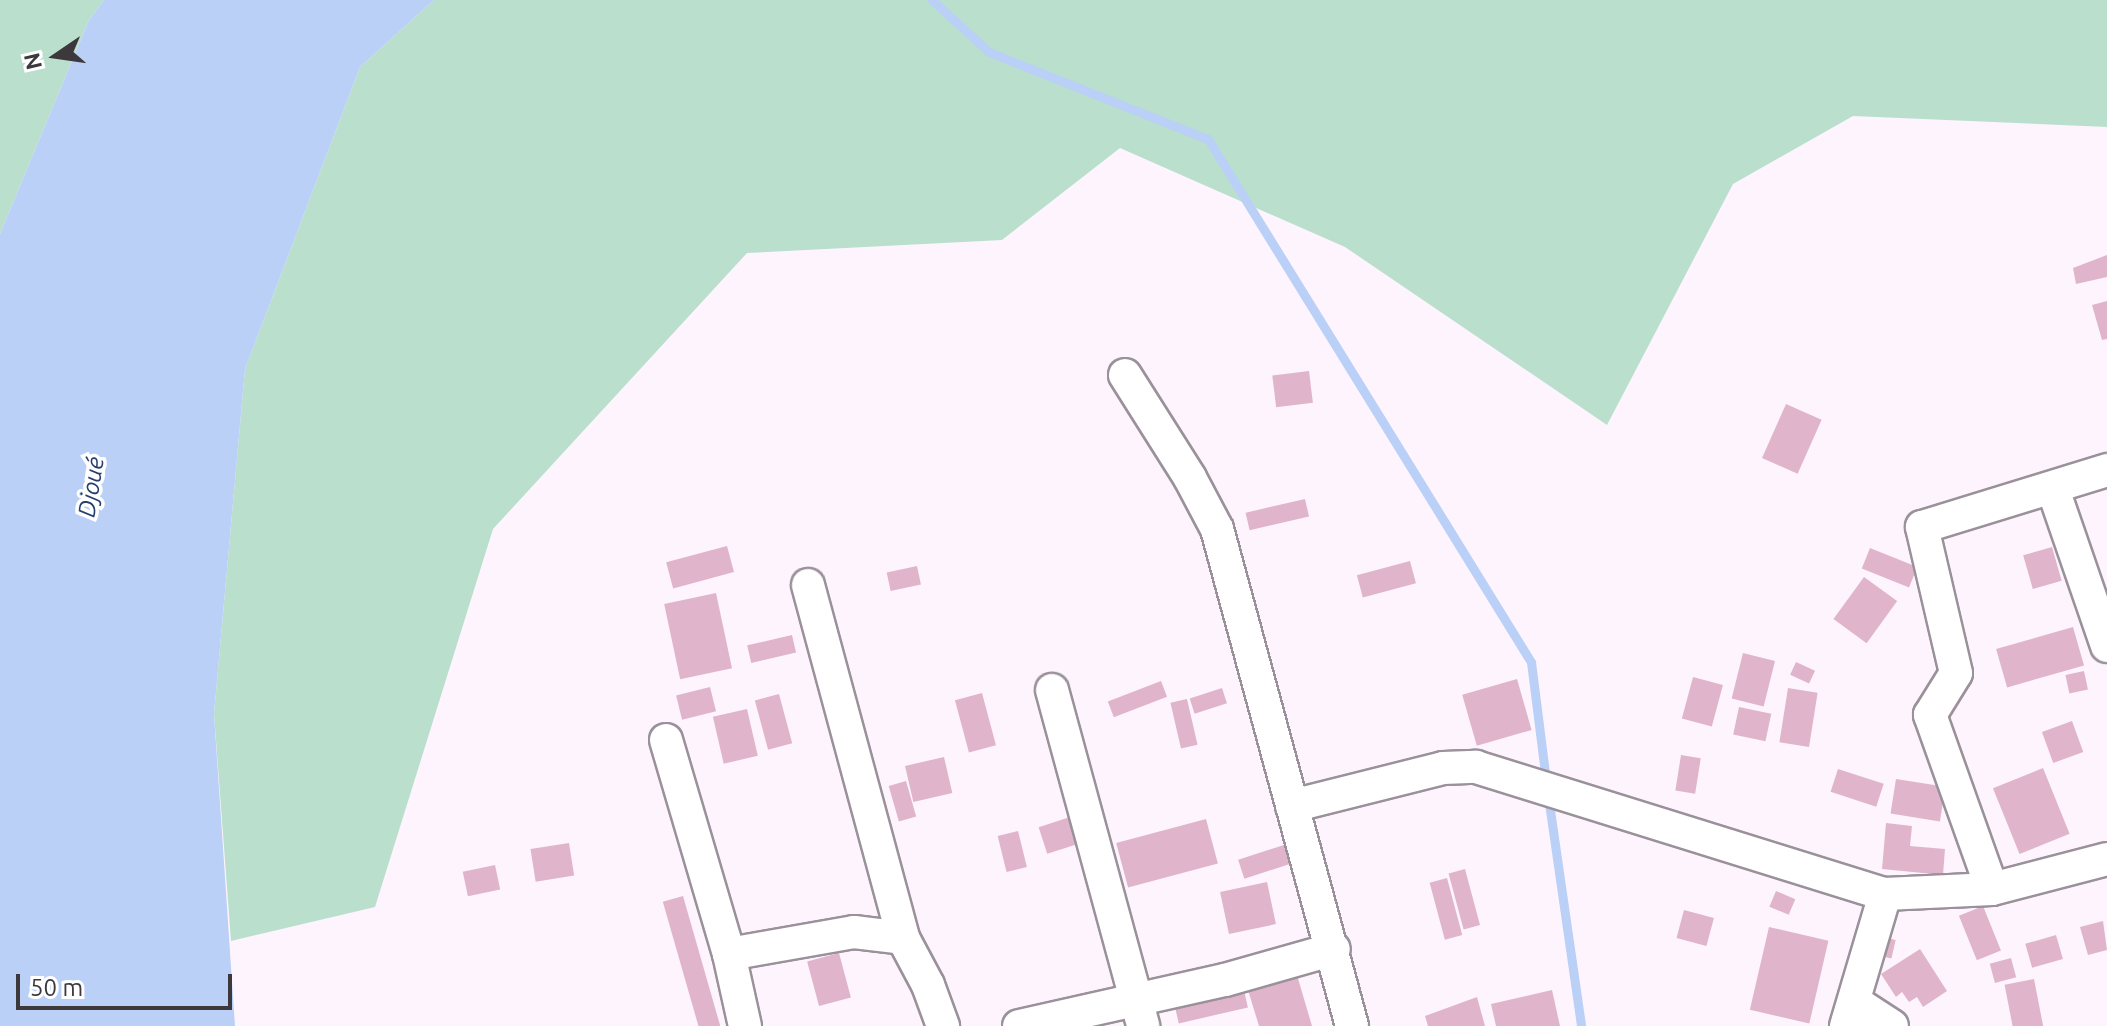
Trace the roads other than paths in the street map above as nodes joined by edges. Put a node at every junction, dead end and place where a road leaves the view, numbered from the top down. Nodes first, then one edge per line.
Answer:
1 (1125, 375) dead end
2 (2107, 470) edge
3 (2053, 489) junction
4 (808, 585) dead end
5 (2107, 646) edge
6 (1052, 690) dead end
7 (666, 740) dead end
8 (1292, 806) junction
9 (2107, 859) edge
10 (1992, 889) junction
11 (1885, 894) junction
12 (903, 938) junction
13 (1334, 949) junction
14 (729, 954) junction
15 (1140, 1012) edge
16 (1851, 1014) edge
17 (745, 1026) edge
18 (943, 1026) edge
19 (1019, 1026) edge
20 (1352, 1026) edge
21 (1892, 1026) edge

1 - 8 street
2 - 3 street
3 - 5 street
3 - 10 street
4 - 12 street
6 - 15 street
7 - 14 street
8 - 11 street
8 - 13 street
9 - 10 street
10 - 11 street
11 - 16 street
12 - 14 street
12 - 18 street
13 - 15 street
13 - 20 street
14 - 17 street
15 - 19 street
16 - 21 street

